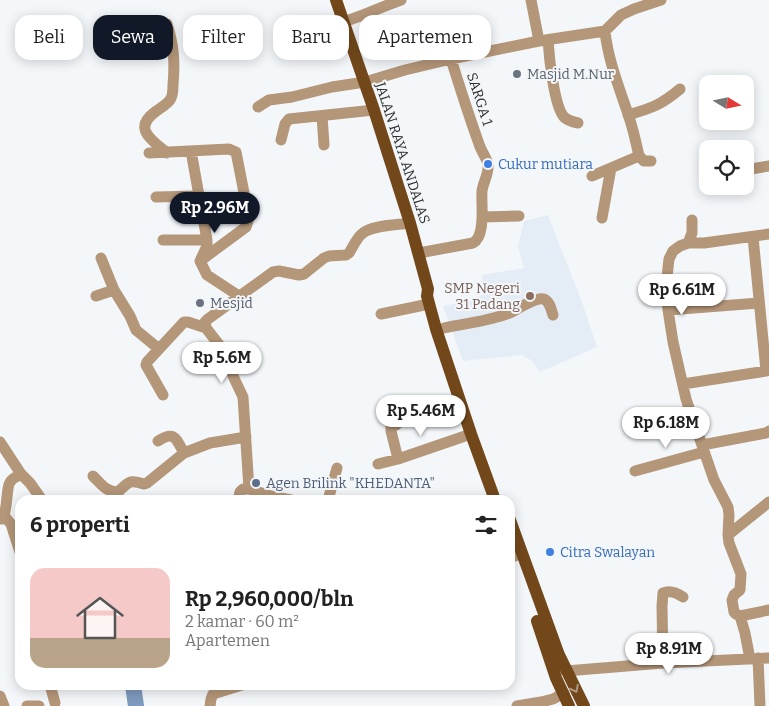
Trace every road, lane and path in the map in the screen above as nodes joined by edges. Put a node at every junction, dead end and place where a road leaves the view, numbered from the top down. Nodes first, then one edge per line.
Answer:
1 (336, 0) edge
2 (401, 0) edge
3 (531, 0) edge
4 (661, 0) edge
5 (632, 5) edge
6 (341, 15) edge
7 (349, 20) edge
8 (606, 31) junction
9 (349, 38) edge
10 (543, 41) junction
11 (173, 50) edge
12 (491, 51) edge
13 (447, 60) edge
14 (451, 60) edge
15 (365, 82) junction
16 (680, 89) dead end
17 (258, 107) dead end
18 (374, 110) junction
19 (628, 115) junction
20 (322, 116) junction
21 (578, 124) dead end
22 (281, 140) dead end
23 (324, 145) dead end
24 (191, 151) junction
25 (167, 152) junction
26 (149, 153) dead end
27 (639, 156) junction
28 (651, 162) dead end
29 (769, 166) edge
30 (611, 168) junction
31 (754, 168) edge
32 (592, 176) dead end
33 (198, 196) junction
34 (156, 197) dead end
35 (519, 216) dead end
36 (482, 217) junction
37 (602, 218) dead end
38 (692, 220) dead end
39 (410, 223) junction
40 (769, 234) edge
41 (753, 236) junction
42 (162, 240) dead end
43 (207, 240) junction
44 (688, 243) junction
45 (419, 253) junction
46 (101, 258) dead end
47 (200, 261) junction
48 (428, 289) junction
49 (114, 290) junction
50 (96, 296) dead end
51 (239, 296) junction
52 (759, 303) junction
53 (429, 304) junction
54 (668, 310) junction
55 (381, 314) dead end
56 (553, 315) dead end
57 (206, 328) junction
58 (444, 328) junction
59 (159, 349) junction
60 (683, 384) junction
61 (163, 395) dead end
62 (468, 411) junction
63 (398, 412) dead end
64 (692, 415) junction
65 (658, 427) dead end
66 (769, 431) edge
67 (471, 434) junction
68 (246, 437) junction
69 (158, 441) dead end
70 (0, 442) edge
71 (703, 448) junction
72 (184, 453) junction
73 (398, 459) junction
74 (378, 464) dead end
75 (337, 468) dead end
76 (635, 471) dead end
77 (21, 474) junction
78 (93, 476) dead end
79 (249, 489) junction
80 (38, 495) edge
81 (113, 495) edge
82 (115, 495) edge
83 (239, 495) edge
84 (268, 495) edge
85 (329, 495) edge
86 (493, 495) edge
87 (500, 495) edge
88 (769, 502) edge
89 (1, 518) edge
90 (515, 535) edge
91 (15, 536) edge
92 (728, 536) junction
93 (515, 564) edge
94 (683, 597) dead end
95 (769, 610) edge
96 (740, 616) junction
97 (554, 656) junction
98 (759, 658) edge
99 (663, 663) junction
100 (566, 671) junction
101 (51, 690) edge
102 (226, 690) edge
103 (564, 694) junction
104 (0, 696) edge
105 (54, 705) edge
106 (4, 706) edge
107 (27, 706) edge
108 (38, 706) edge
109 (210, 706) edge
110 (517, 706) edge
111 (569, 706) edge
112 (584, 706) edge
113 (760, 706) edge

1 - 6 main road, JALAN RAYA ANDALAS
2 - 7 street
3 - 10 street
4 - 5 street
5 - 8 street
8 - 10 street
8 - 19 street
9 - 15 main road, JALAN RAYA ANDALAS
10 - 12 street
10 - 21 street
11 - 25 street
13 - 15 street
14 - 36 street, SARGA 1
15 - 17 street
15 - 18 main road, JALAN RAYA ANDALAS
16 - 19 street
18 - 20 street
18 - 39 main road, JALAN RAYA ANDALAS
19 - 27 street
20 - 22 street
20 - 23 street
24 - 25 street
24 - 33 street
24 - 47 street
25 - 26 street
27 - 28 street
27 - 30 street
29 - 31 street
30 - 32 street
30 - 37 street
33 - 34 street
33 - 43 street
35 - 36 street
36 - 45 street, SARGA 1
38 - 44 street
39 - 45 main road, JALAN RAYA ANDALAS
39 - 51 street
40 - 41 street
41 - 44 street
41 - 52 street
42 - 43 street
43 - 47 street
44 - 54 street
45 - 48 main road, JALAN RAYA ANDALAS
46 - 49 street
47 - 51 street
48 - 53 main road, JALAN RAYA ANDALAS
48 - 58 main road, JALAN RAYA ANDALAS
49 - 50 street
49 - 59 street
51 - 57 street
52 - 54 street
52 - 60 street
53 - 55 street
53 - 62 main road, JALAN RAYA ANDALAS
54 - 60 street
56 - 58 street
57 - 59 street
57 - 68 street
58 - 62 main road, JALAN RAYA ANDALAS
59 - 61 street
60 - 64 street
62 - 67 main road, JALAN RAYA ANDALAS
62 - 87 main road, JALAN RAYA ANDALAS
63 - 73 street
64 - 65 street
64 - 71 street
66 - 71 street
67 - 73 street
67 - 86 main road, JALAN RAYA ANDALAS
68 - 72 street
68 - 79 street
69 - 72 street
70 - 77 street
71 - 76 street
71 - 92 street
72 - 82 street
73 - 74 street
75 - 85 street
77 - 80 street
77 - 89 street
78 - 81 street
79 - 83 street
79 - 84 street
88 - 92 street
89 - 91 street
90 - 97 main road
92 - 96 street
93 - 97 main road
94 - 99 street
95 - 96 street
96 - 98 street
97 - 100 main road
97 - 103 main road
98 - 99 street
98 - 113 street
99 - 100 street
100 -> 112 main road
101 - 105 street
102 - 109 street
103 - 110 street
103 - 111 main road
104 - 106 street
107 - 108 street

